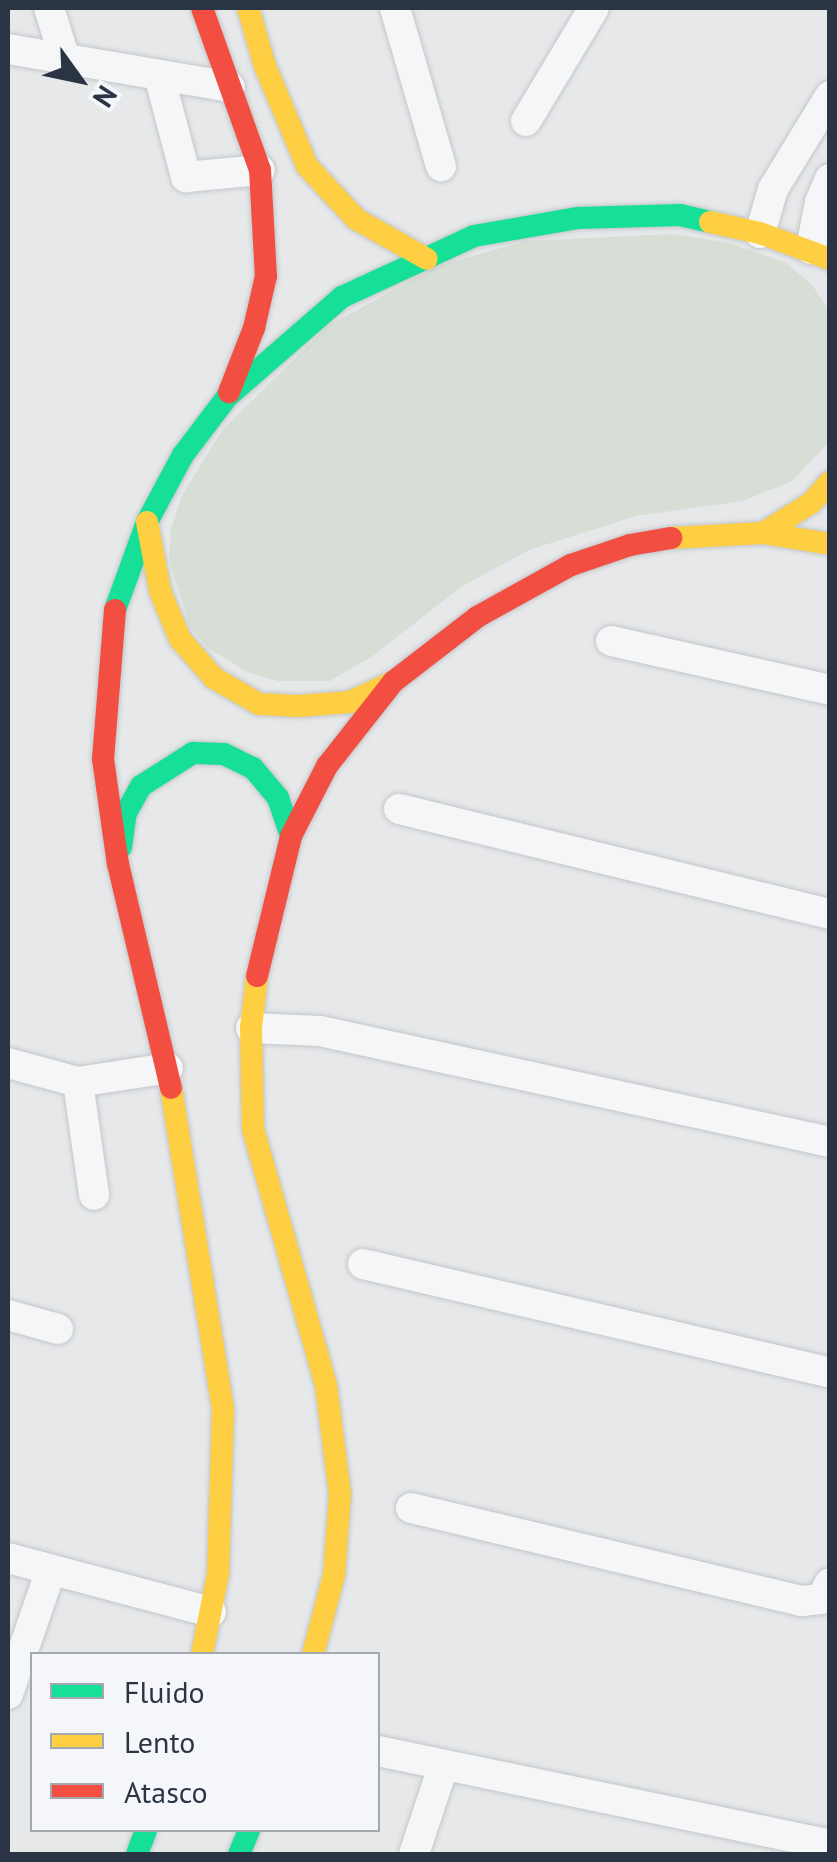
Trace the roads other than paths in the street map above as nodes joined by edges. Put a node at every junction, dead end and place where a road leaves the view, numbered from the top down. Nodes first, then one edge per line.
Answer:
1 (49, 8) edge
2 (202, 8) edge
3 (248, 8) edge
4 (395, 8) edge
5 (594, 8) edge
6 (8, 50) edge
7 (65, 59) junction
8 (159, 74) junction
9 (230, 87) junction
10 (830, 96) edge
11 (526, 122) dead end
12 (307, 166) junction
13 (442, 166) dead end
14 (260, 170) junction
15 (830, 180) edge
16 (760, 233) junction
17 (820, 254) edge
18 (427, 259) junction
19 (227, 397) junction
20 (830, 482) edge
21 (147, 522) junction
22 (763, 533) junction
23 (830, 544) edge
24 (611, 642) dead end
25 (393, 682) junction
26 (830, 690) edge
27 (399, 809) dead end
28 (291, 836) junction
29 (118, 864) junction
30 (830, 914) edge
31 (251, 1028) junction
32 (8, 1063) edge
33 (168, 1068) junction
34 (78, 1082) junction
35 (830, 1142) edge
36 (94, 1194) dead end
37 (363, 1264) dead end
38 (8, 1315) edge
39 (58, 1328) dead end
40 (830, 1372) edge
41 (410, 1508) dead end
42 (8, 1558) edge
43 (51, 1570) junction
44 (830, 1583) edge
45 (210, 1612) junction
46 (202, 1652) edge
47 (313, 1652) edge
48 (8, 1694) edge
49 (380, 1751) edge
50 (442, 1766) junction
51 (830, 1845) edge
52 (414, 1854) edge

1 - 7 street
2 - 9 street
3 - 12 street
4 - 13 street
5 - 11 street
6 - 7 street
7 - 8 street
8 - 9 street
8 - 14 street
9 - 14 street
10 - 16 street
12 - 14 street
12 - 18 street
14 - 19 street
15 - 17 street
16 - 17 street
16 - 18 street
18 - 19 street
19 - 21 street
20 - 22 street
21 - 25 street
21 - 29 street
22 - 23 street
22 - 25 street
24 - 26 street
25 - 28 street
27 - 30 street
28 - 29 street
28 - 31 street
29 - 33 street
31 - 35 street
31 - 47 street
32 - 34 street
33 - 34 street
33 - 45 street
34 - 36 street
37 - 40 street
38 - 39 street
41 - 44 street
42 - 43 street
43 - 45 street
43 - 48 street
45 - 46 street
49 - 50 street
50 - 51 street
50 - 52 street

